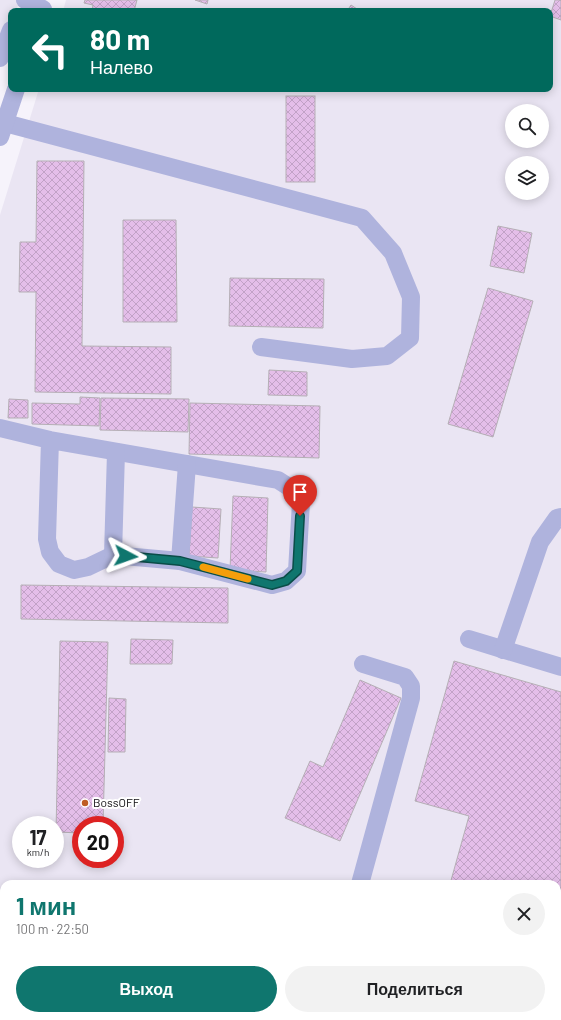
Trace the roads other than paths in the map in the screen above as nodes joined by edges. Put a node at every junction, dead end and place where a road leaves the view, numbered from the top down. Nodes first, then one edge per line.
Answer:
1 (24, 0) edge
2 (44, 7) edge
3 (8, 38) edge
4 (0, 58) edge
5 (15, 92) edge
6 (2, 130) edge
7 (261, 347) dead end
8 (0, 428) edge
9 (50, 440) junction
10 (116, 452) junction
11 (187, 464) junction
12 (561, 516) edge
13 (113, 555) junction
14 (180, 561) junction
15 (469, 639) dead end
16 (503, 650) junction
17 (363, 664) dead end
18 (561, 668) edge
19 (361, 880) edge

1 - 2 street
3 - 4 street
5 - 6 street
6 - 7 street
8 - 9 street
9 - 10 street
9 - 13 street
10 - 11 street
10 - 13 street
11 - 14 street
11 - 14 street
12 - 16 street
13 - 14 street
15 - 16 street
16 - 18 street
17 - 19 street

